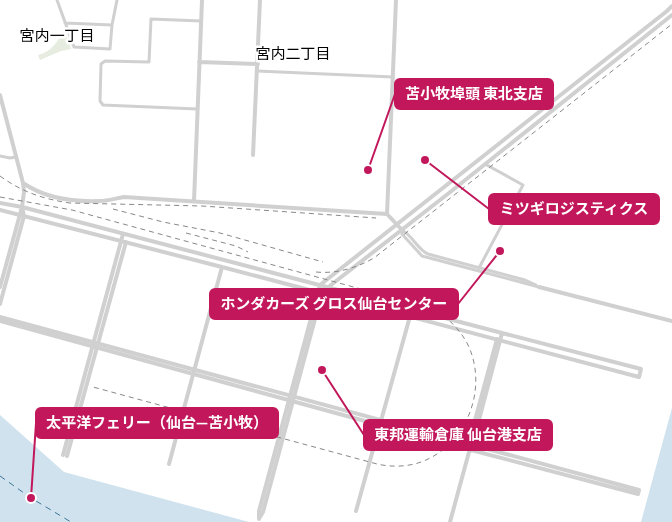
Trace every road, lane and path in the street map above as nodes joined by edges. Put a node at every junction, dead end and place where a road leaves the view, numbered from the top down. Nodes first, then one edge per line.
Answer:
1 (57, 0) edge
2 (117, 0) edge
3 (202, 0) edge
4 (260, 0) edge
5 (396, 0) edge
6 (672, 6) edge
7 (672, 15) edge
8 (201, 21) junction
9 (65, 23) junction
10 (112, 25) junction
11 (199, 62) junction
12 (258, 64) junction
13 (257, 71) junction
14 (393, 77) junction
15 (0, 95) edge
16 (547, 106) junction
17 (197, 109) junction
18 (552, 110) junction
19 (253, 155) dead end
20 (0, 156) edge
21 (16, 157) junction
22 (485, 164) junction
23 (23, 183) junction
24 (194, 201) junction
25 (0, 203) edge
26 (22, 207) junction
27 (0, 210) edge
28 (387, 214) junction
29 (22, 215) junction
30 (396, 224) junction
31 (402, 230) junction
32 (126, 234) junction
33 (124, 242) junction
34 (224, 260) junction
35 (222, 267) junction
36 (479, 269) junction
37 (320, 286) junction
38 (0, 287) edge
39 (328, 287) junction
40 (539, 287) joint
41 (320, 293) junction
42 (0, 304) edge
43 (412, 309) junction
44 (410, 316) junction
45 (0, 317) edge
46 (0, 321) edge
47 (672, 321) edge
48 (500, 333) junction
49 (498, 340) junction
50 (96, 345) junction
51 (193, 372) junction
52 (291, 398) junction
53 (380, 422) junction
54 (469, 448) junction
55 (66, 456) dead end
56 (169, 464) dead end
57 (356, 511) dead end
58 (450, 522) edge

1 - 9 street
2 - 10 street
3 - 8 street
4 - 12 street
5 - 14 street
6 - 16 street
7 - 18 street
8 - 11 street
8 - 17 street
9 - 10 street
9 - 10 street
11 - 12 street
11 - 17 street
12 - 13 street
13 - 14 street
13 - 19 street
14 - 28 street
15 - 21 street
16 - 18 street
16 - 30 street
17 - 24 street
18 - 22 street
20 - 21 street
21 - 23 street
22 - 31 street
22 - 36 street
23 - 24 street
23 - 26 street
24 - 28 street
25 - 26 street
26 - 29 street
26 - 32 street
27 - 29 street
28 - 30 street
29 - 33 street
29 - 38 street
29 - 42 street
30 - 31 street
30 - 37 street
31 - 36 street
31 - 39 street
32 - 33 street
32 - 34 street
33 - 35 street
33 - 50 street
34 - 35 street
34 - 37 street
35 - 41 street
35 - 51 street
36 - 40 street
37 - 39 street
37 - 41 street
39 - 41 street
39 - 43 street
40 - 47 street
41 - 44 street
41 - 52 street
43 - 44 street
43 - 48 street
44 - 49 street
44 - 53 street
45 - 50 street
46 - 50 street
48 - 49 street
48 - 49 street
49 - 54 street
50 - 51 street
50 - 55 street
51 - 52 street
51 - 56 street
52 - 52 street
52 - 53 street
53 - 54 street
53 - 57 street
54 - 54 street
54 - 58 street

